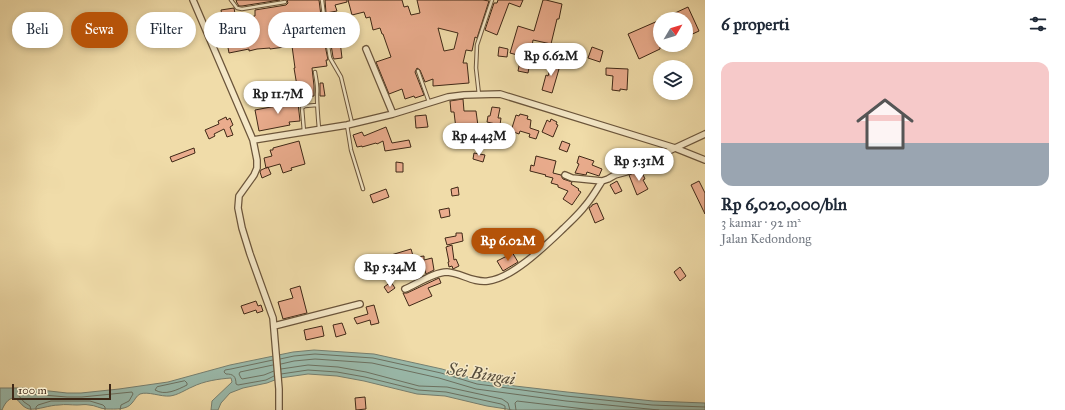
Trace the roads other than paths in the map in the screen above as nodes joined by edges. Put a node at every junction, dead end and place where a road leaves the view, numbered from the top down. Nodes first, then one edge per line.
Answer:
1 (193, 0) edge
2 (231, 0) edge
3 (322, 0) edge
4 (492, 0) edge
5 (285, 2) dead end
6 (366, 49) dead end
7 (418, 71) dead end
8 (315, 72) dead end
9 (479, 95) junction
10 (430, 102) junction
11 (317, 105) junction
12 (393, 114) junction
13 (350, 124) junction
14 (319, 130) junction
15 (304, 132) junction
16 (705, 134) edge
17 (253, 140) junction
18 (675, 148) junction
19 (705, 160) edge
20 (565, 175) dead end
21 (602, 181) junction
22 (363, 190) dead end
23 (404, 289) dead end
24 (360, 304) dead end
25 (274, 326) junction
26 (279, 410) edge

1 - 17 street
2 - 5 lane
3 - 13 lane
4 - 9 lane
6 - 12 street
7 - 10 lane
8 - 11 lane
9 - 10 street
9 - 18 street
10 - 12 street
11 - 14 lane
11 - 15 lane
12 - 13 street
13 - 14 street
13 - 22 lane
14 - 15 street
15 - 17 street
16 - 18 street
17 - 25 street
18 - 19 street
18 - 21 street
20 - 21 street
21 - 23 street
24 - 25 street
25 - 26 street

